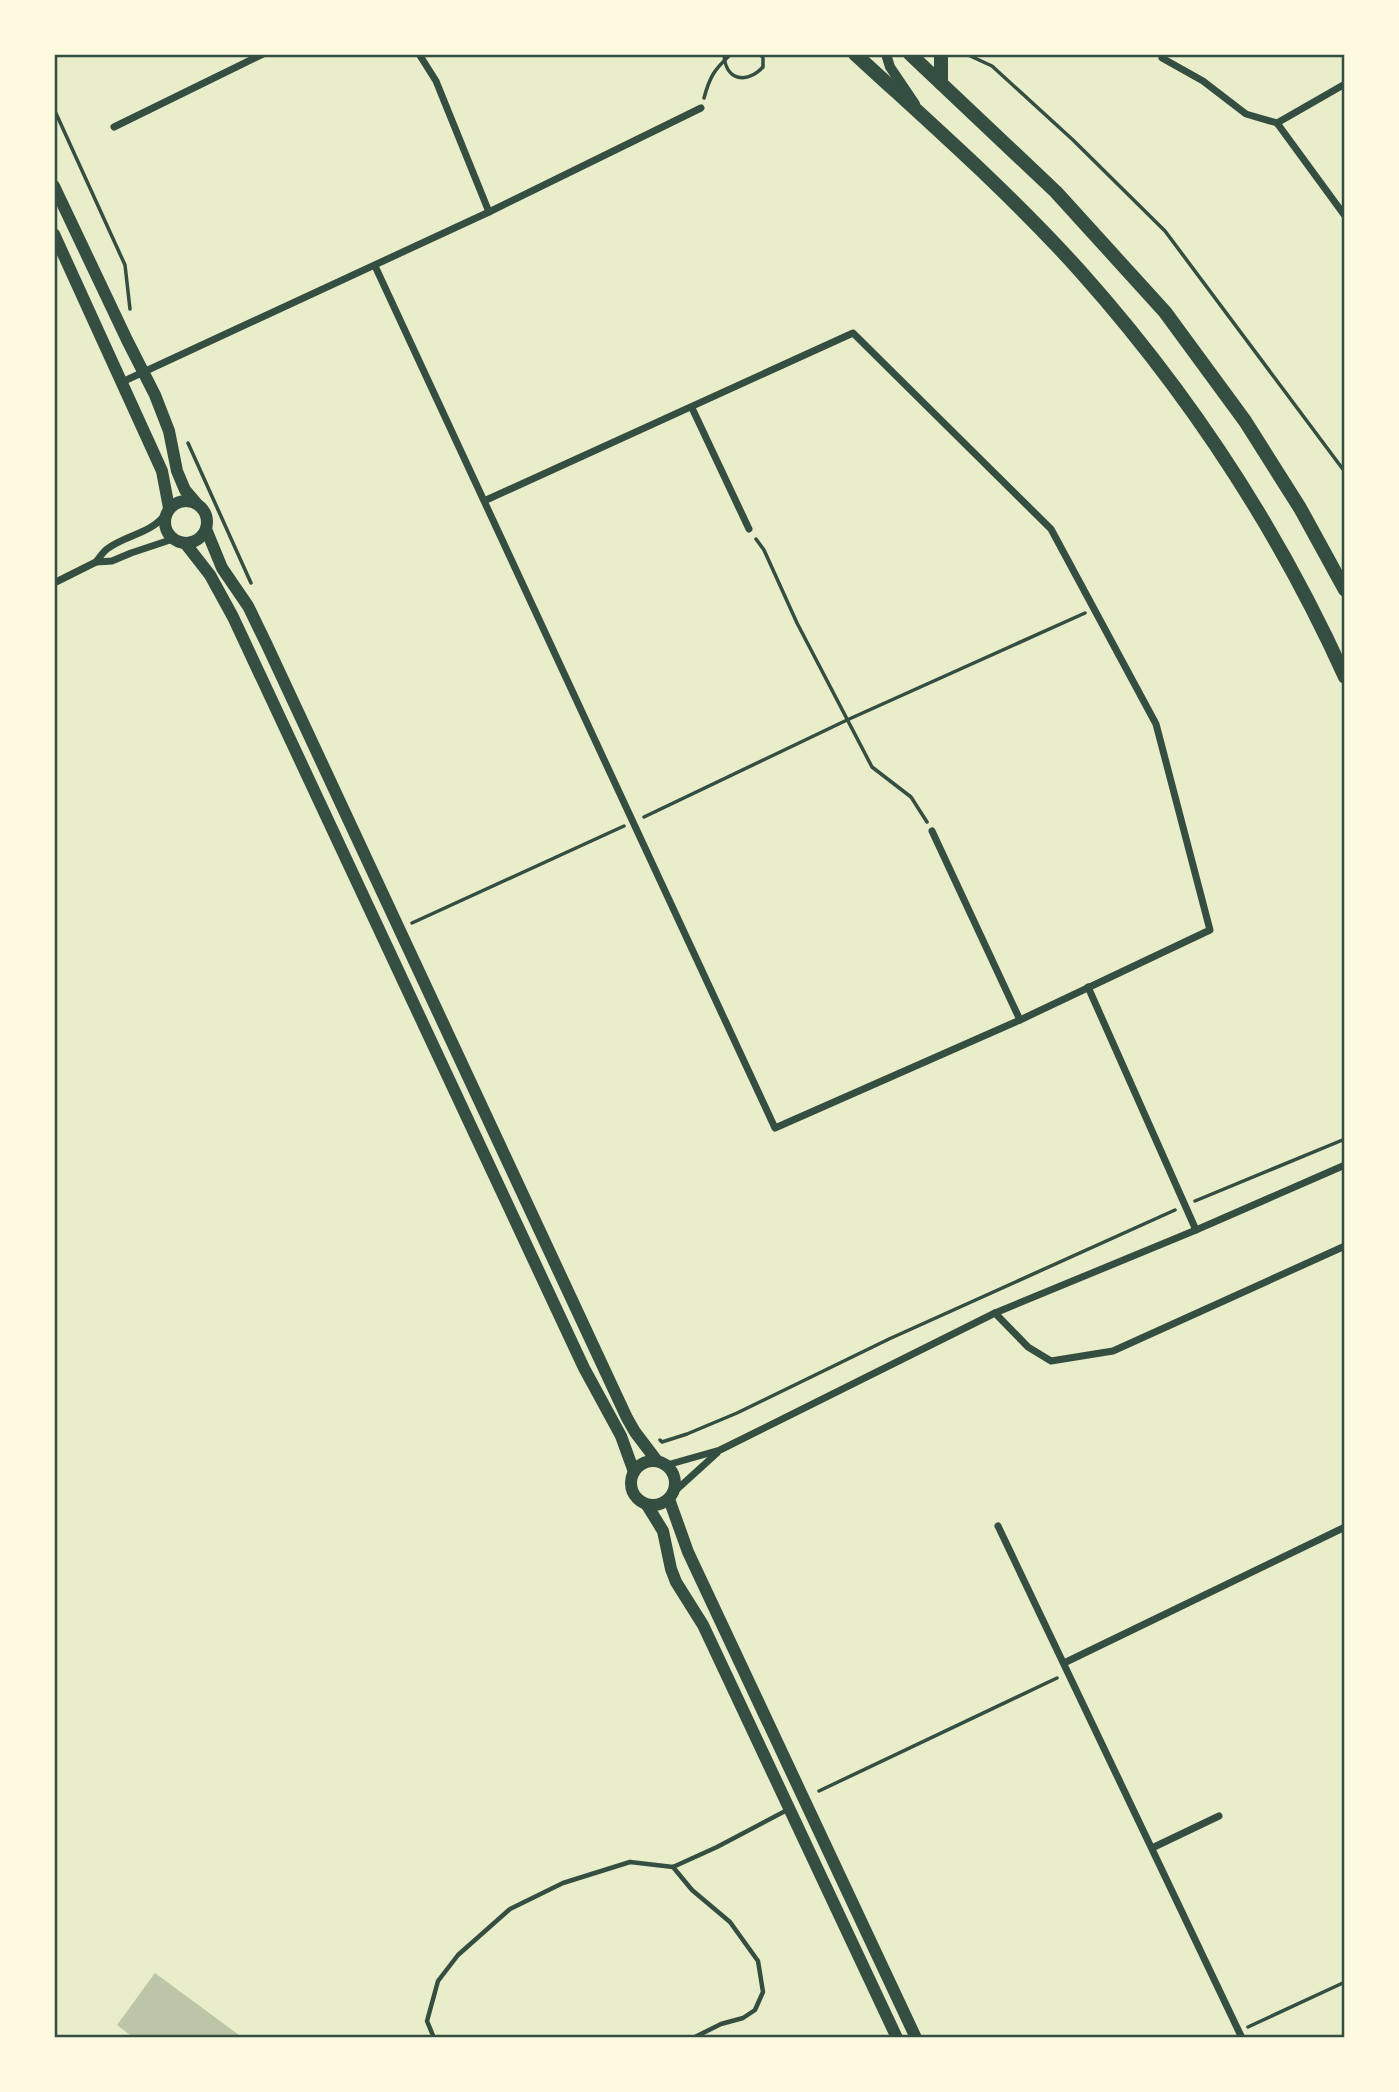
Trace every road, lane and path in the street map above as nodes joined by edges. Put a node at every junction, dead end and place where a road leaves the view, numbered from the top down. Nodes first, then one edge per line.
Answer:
1 (263, 54) edge
2 (419, 54) edge
3 (724, 54) edge
4 (731, 54) edge
5 (760, 54) edge
6 (855, 54) edge
7 (886, 54) edge
8 (910, 54) edge
9 (940, 54) edge
10 (966, 54) edge
11 (1162, 58) dead end
12 (941, 83) junction
13 (1345, 84) edge
14 (701, 108) joint
15 (54, 109) edge
16 (927, 120) junction
17 (1277, 123) junction
18 (114, 127) dead end
19 (54, 186) edge
20 (489, 212) junction
21 (1345, 216) edge
22 (54, 234) edge
23 (375, 266) junction
24 (130, 309) dead end
25 (144, 372) junction
26 (122, 382) junction
27 (692, 408) junction
28 (1345, 471) edge
29 (484, 501) junction
30 (196, 502) junction
31 (168, 511) junction
32 (206, 529) junction
33 (749, 529) joint
34 (179, 541) junction
35 (96, 562) junction
36 (54, 583) edge
37 (1345, 590) edge
38 (1094, 608) junction
39 (1345, 677) edge
40 (847, 720) junction
41 (632, 823) junction
42 (932, 831) joint
43 (407, 926) dead end
44 (1087, 988) junction
45 (1020, 1020) junction
46 (1345, 1139) edge
47 (1345, 1165) edge
48 (1185, 1205) junction
49 (1196, 1230) junction
50 (1345, 1246) edge
51 (995, 1312) junction
52 (652, 1434) dead end
53 (720, 1450) junction
54 (662, 1463) junction
55 (634, 1472) junction
56 (672, 1495) junction
57 (647, 1505) junction
58 (998, 1525) dead end
59 (1345, 1527) edge
60 (1065, 1663) junction
61 (1069, 1672) junction
62 (819, 1791) dead end
63 (789, 1808) junction
64 (1219, 1816) dead end
65 (1152, 1848) junction
66 (673, 1867) junction
67 (1345, 1982) edge
68 (1241, 2034) edge
69 (434, 2038) edge
70 (693, 2038) edge
71 (897, 2038) edge
72 (916, 2038) edge

1 - 18 street
2 - 20 street
3 - 5 path
4 - 14 path
6 - 16 highway
7 - 16 street
8 - 12 highway
9 - 12 highway
10 - 28 path
11 - 17 street
12 - 37 highway
13 - 17 street
14 - 20 street
15 - 24 path
16 - 39 highway
17 - 21 street
19 - 25 main road
20 - 23 street
22 - 26 main road
23 - 25 street
23 - 29 street
25 - 26 street
25 - 30 main road
26 - 31 main road
27 - 29 street
27 - 33 street
27 - 38 street
29 - 41 street
30 - 31 main road
30 - 32 main road
31 - 34 main road
31 - 35 street
32 - 34 main road
32 - 54 main road
33 - 40 path
34 - 35 street
34 - 55 main road
35 - 36 street
38 - 40 path
38 - 44 street
40 - 41 path
40 - 42 path
41 - 43 path
41 - 45 street
42 - 45 street
44 - 45 street
44 - 48 street
46 - 48 path
47 - 49 street
48 - 49 street
48 - 52 path
49 - 51 street
50 - 51 street
51 - 53 street
53 - 54 street
53 - 56 street
54 - 55 main road
54 - 56 main road
55 - 57 main road
56 - 57 main road
56 - 72 main road
57 - 63 main road
58 - 60 street
59 - 60 street
60 - 61 street
61 - 62 path
61 - 65 street
63 - 66 lane
63 - 71 main road
64 - 65 street
65 - 68 street
66 - 69 lane
66 - 70 lane
67 - 68 path

